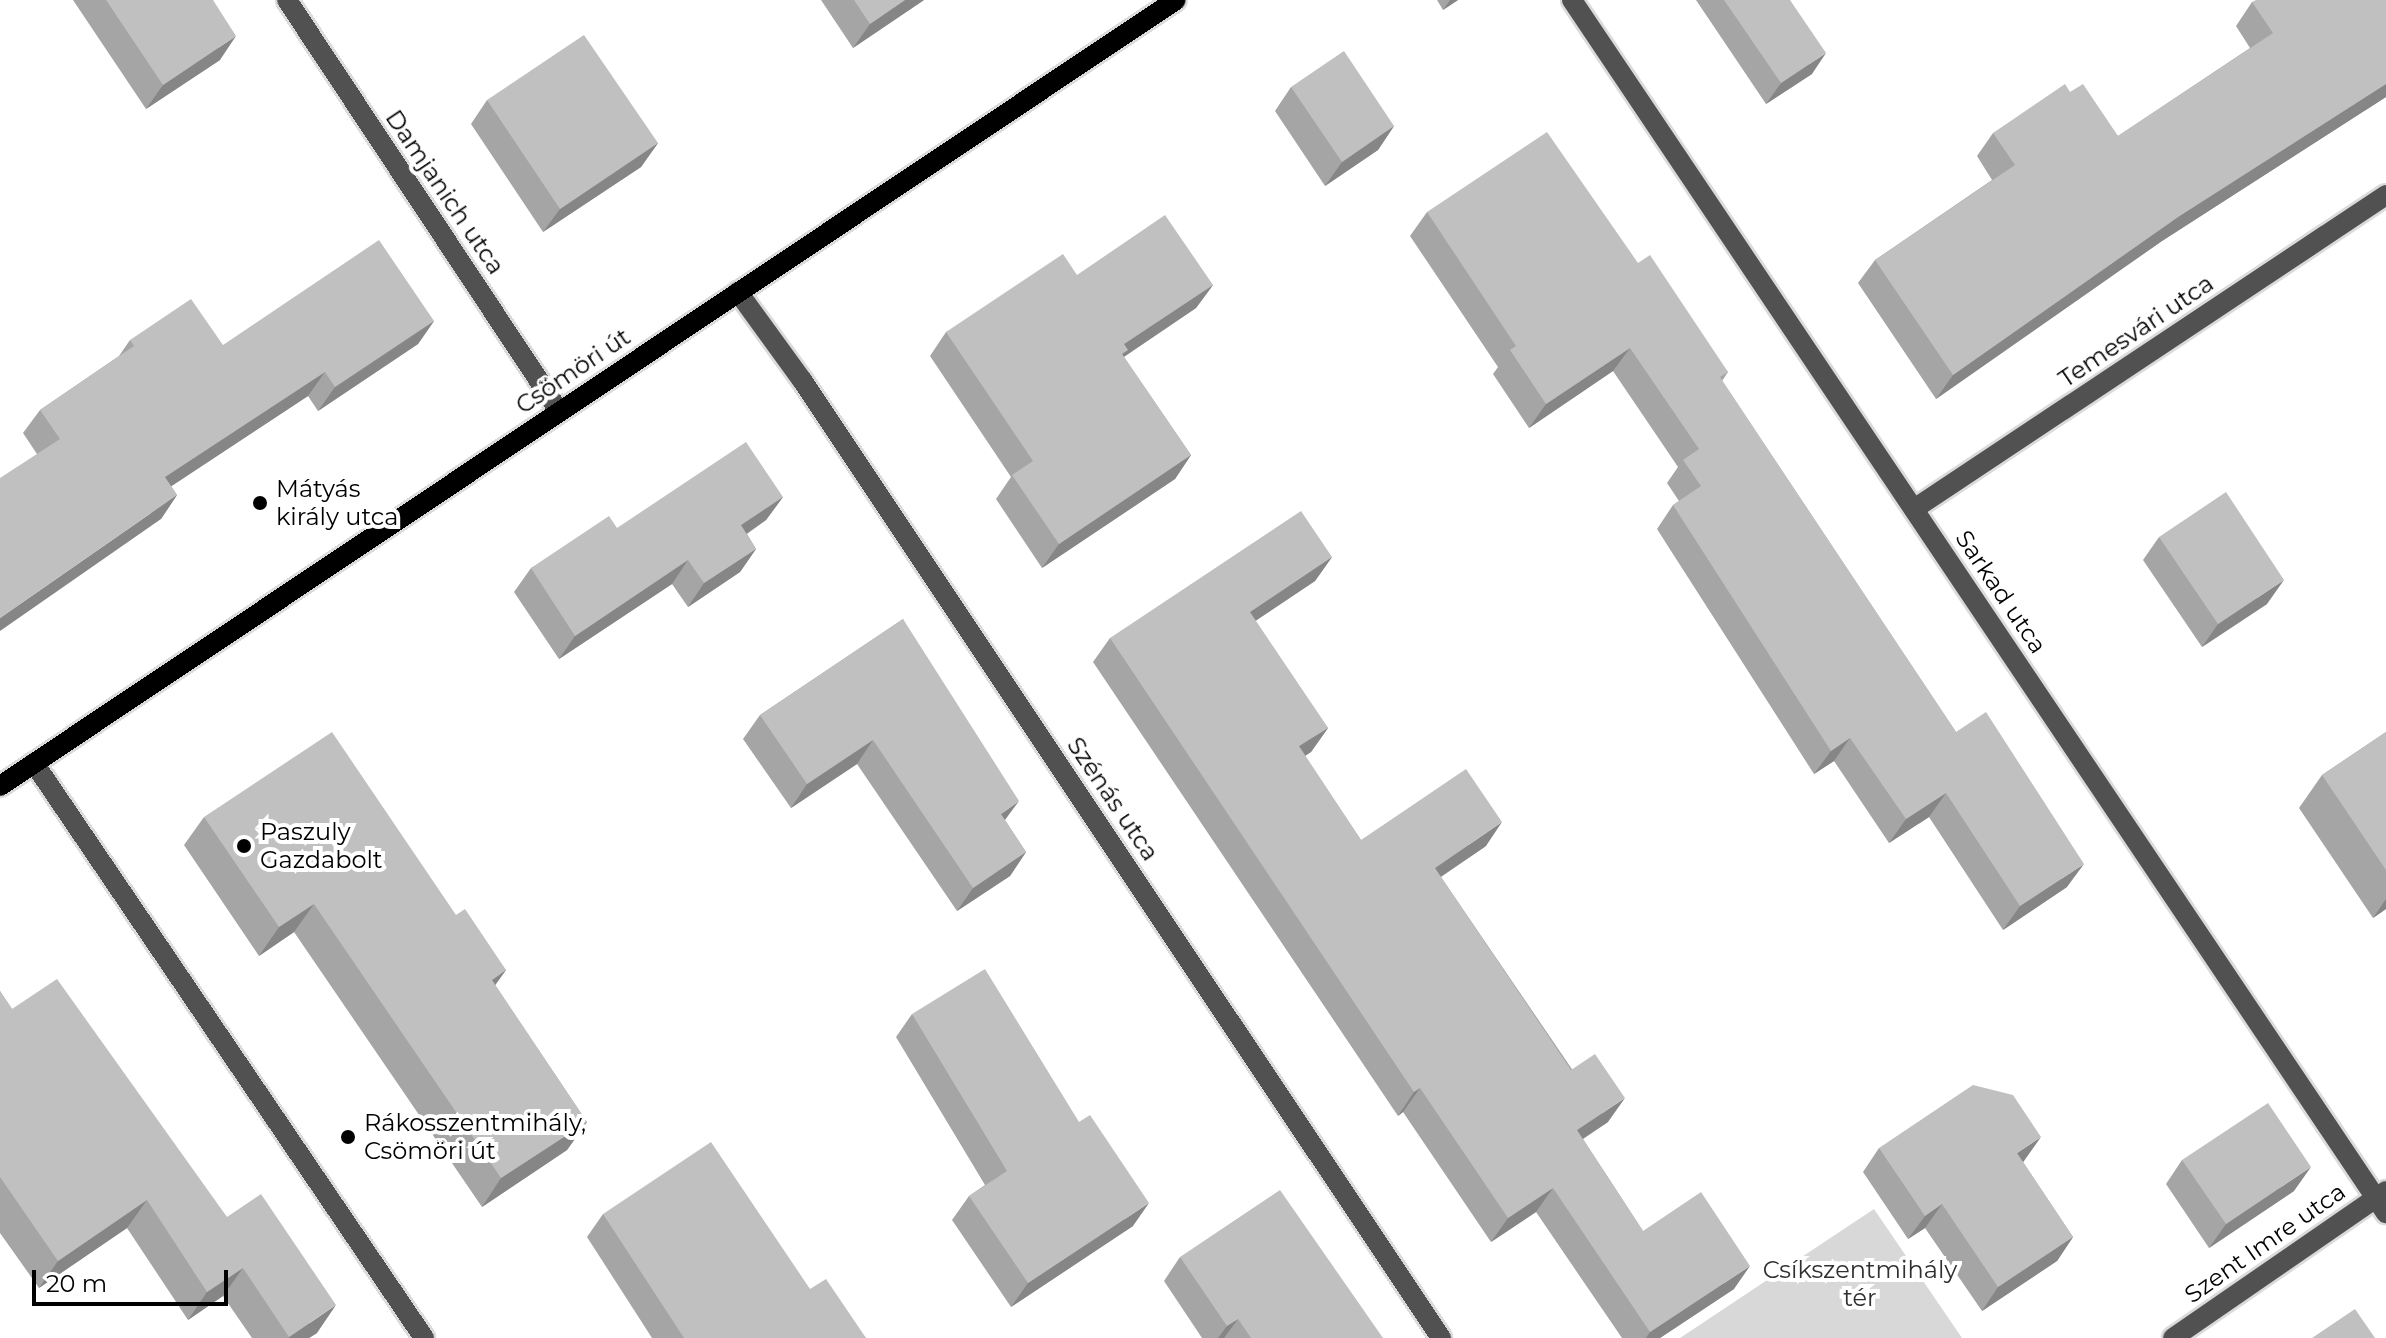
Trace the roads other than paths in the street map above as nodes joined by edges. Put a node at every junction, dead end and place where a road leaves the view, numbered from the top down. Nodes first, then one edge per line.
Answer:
1 (287, 0) edge
2 (1176, 0) edge
3 (1572, 0) edge
4 (2386, 195) edge
5 (738, 292) junction
6 (560, 412) junction
7 (1914, 509) junction
8 (34, 763) junction
9 (0, 786) edge
10 (2383, 1201) edge
11 (424, 1338) edge
12 (1441, 1338) edge
13 (2173, 1338) edge

1 - 6 street, Damjanich utca
2 - 5 main road, Csömöri út
3 - 7 street, Sarkad utca
4 - 7 street, Temesvári utca
5 - 6 main road, Csömöri út
5 - 12 street, Szénás utca
6 - 8 main road, Csömöri út
7 - 10 street, Sarkad utca
8 - 9 main road, Csömöri út
8 - 11 street
10 - 13 street, Szent Imre utca

